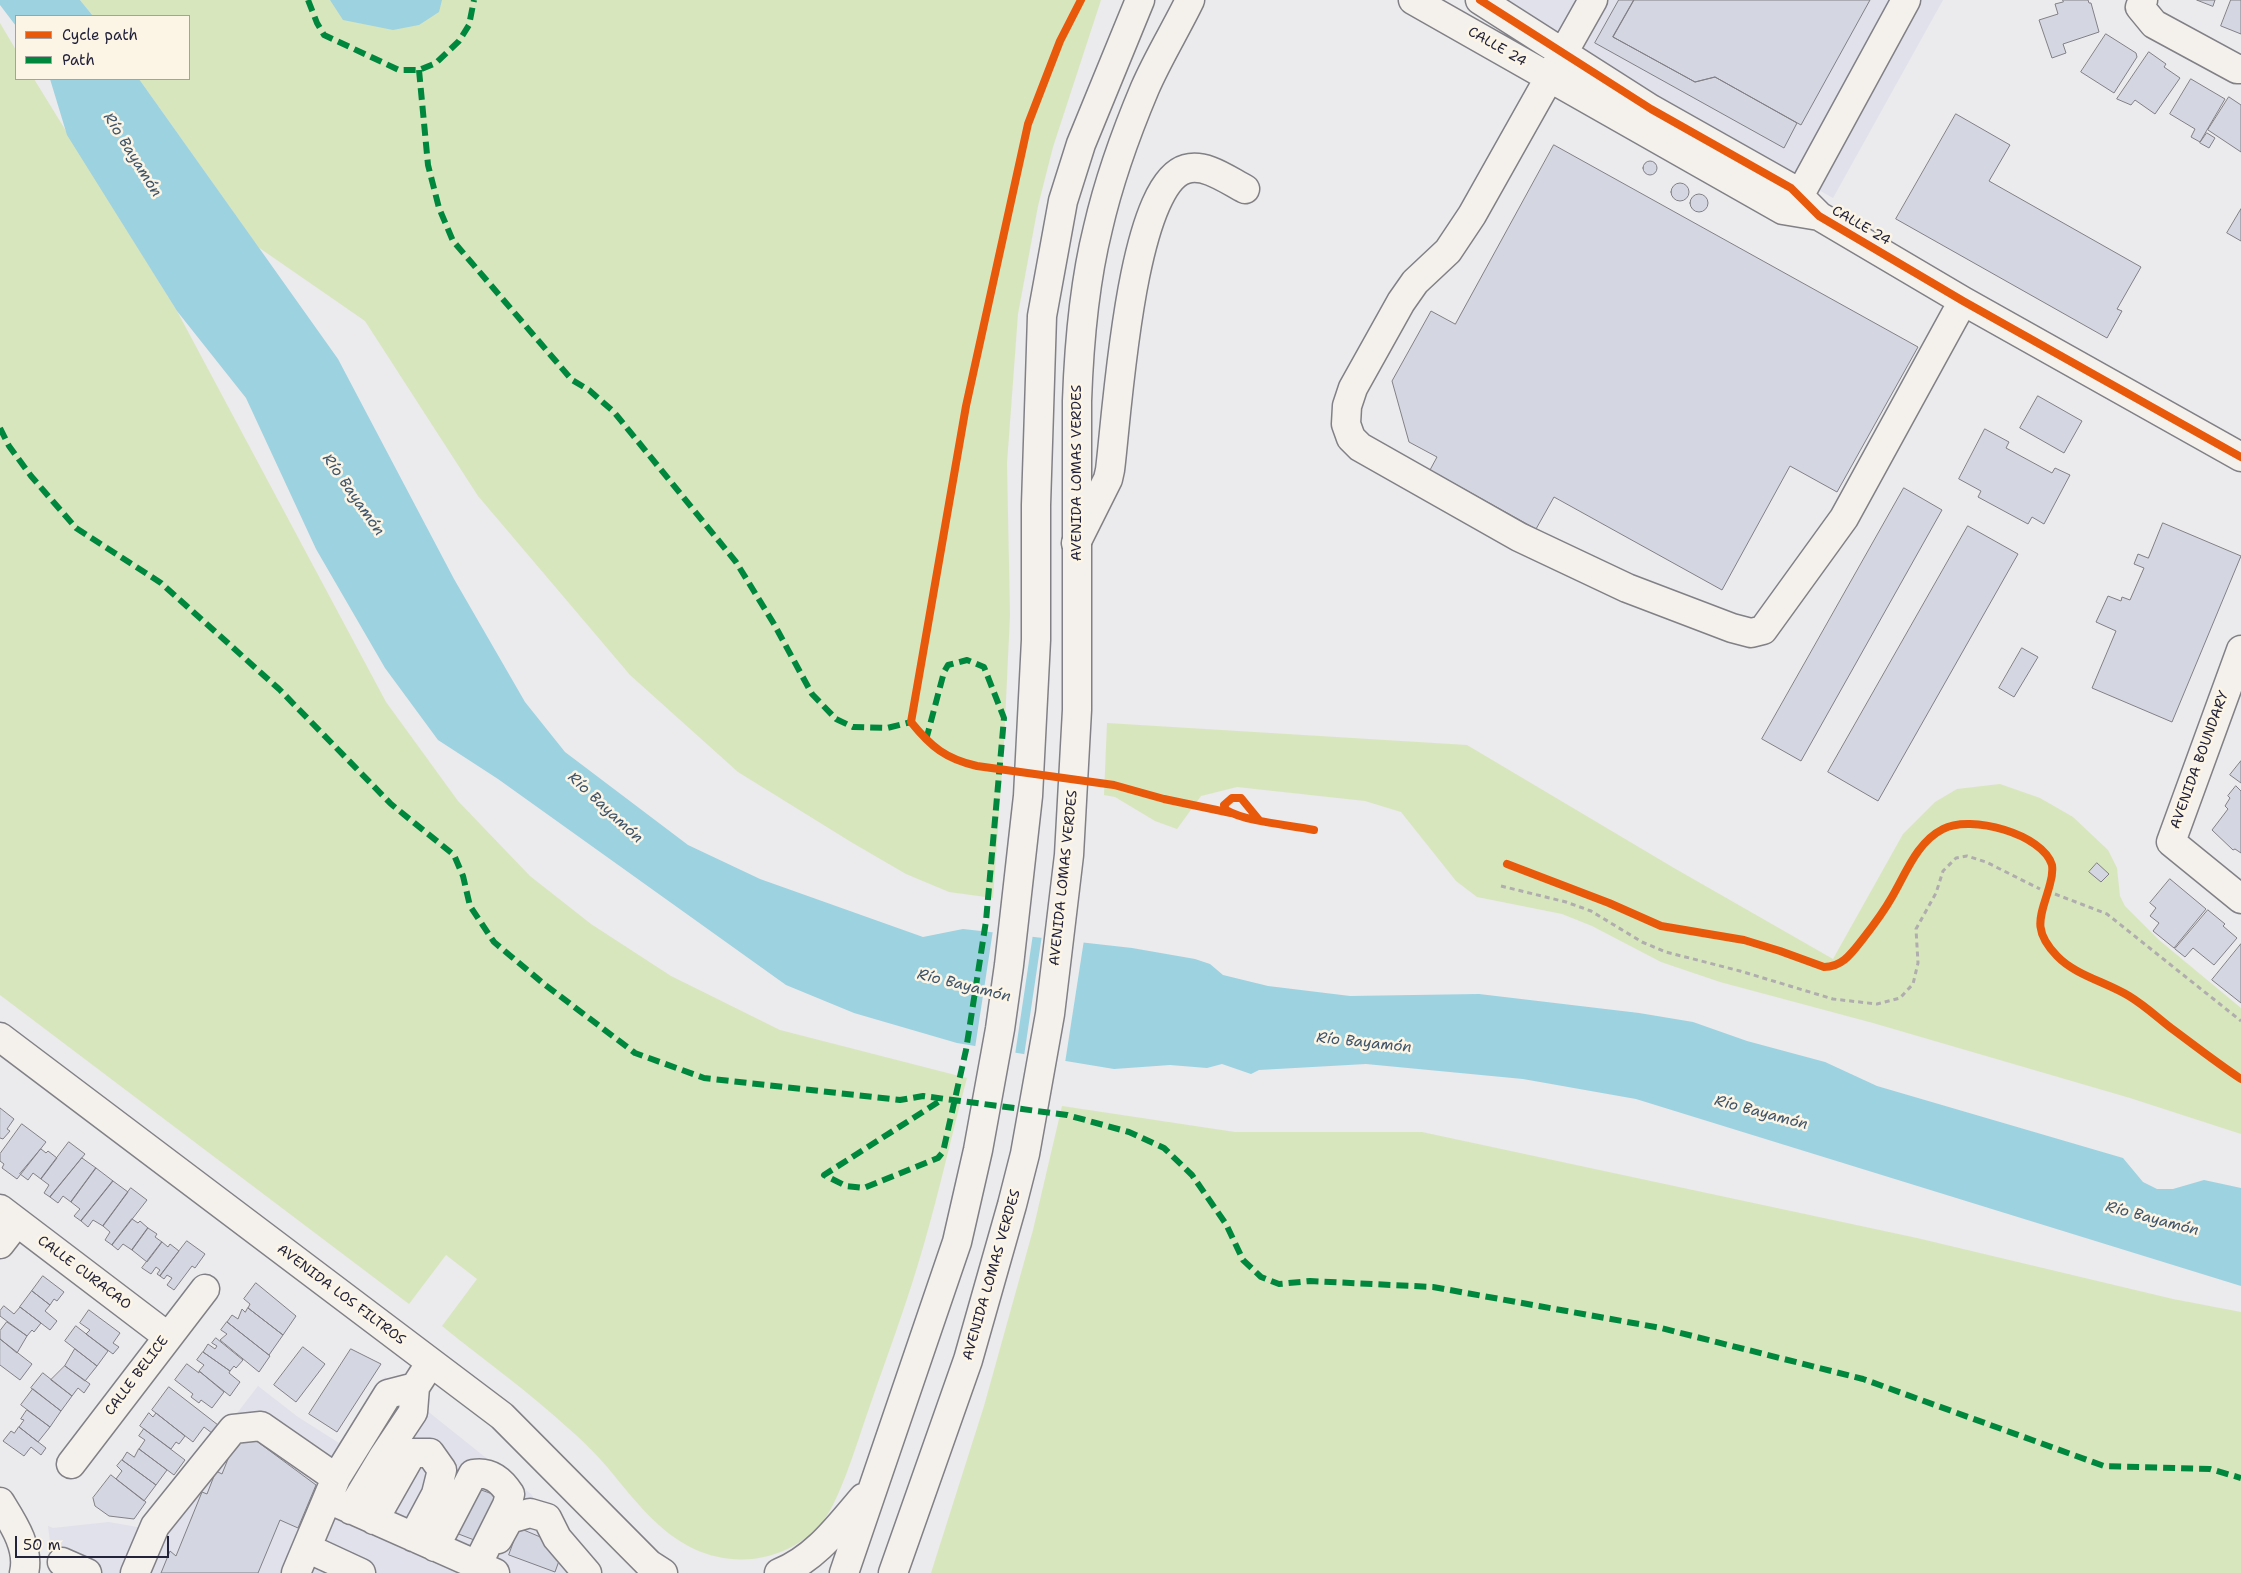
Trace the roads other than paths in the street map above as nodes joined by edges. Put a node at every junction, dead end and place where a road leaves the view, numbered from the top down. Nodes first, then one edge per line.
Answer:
1 (1120, 0) edge
2 (1140, 0) edge
3 (1190, 0) edge
4 (1413, 0) edge
5 (1480, 0) edge
6 (1593, 0) edge
7 (1906, 0) edge
8 (2148, 12) edge
9 (1564, 53) junction
10 (1116, 57) junction
11 (2241, 69) edge
12 (1551, 78) junction
13 (1246, 189) dead end
14 (1795, 204) junction
15 (1963, 301) junction
16 (2241, 457) edge
17 (1076, 543) junction
18 (2241, 650) edge
19 (2235, 682) edge
20 (2241, 899) edge
21 (0, 1037) edge
22 (8, 1215) edge
23 (0, 1244) edge
24 (205, 1289) dead end
25 (168, 1336) junction
26 (431, 1362) junction
27 (415, 1387) junction
28 (71, 1464) dead end
29 (874, 1486) junction
30 (0, 1502) edge
31 (347, 1502) junction
32 (424, 1542) junction
33 (307, 1548) junction
34 (62, 1562) dead end
35 (485, 1569) edge
36 (24, 1573) edge
37 (87, 1573) edge
38 (135, 1573) edge
39 (296, 1573) edge
40 (361, 1573) edge
41 (587, 1573) edge
42 (663, 1573) edge
43 (780, 1573) edge
44 (844, 1573) edge
45 (893, 1573) edge

1 - 10 main road
2 - 10 main road
3 - 17 main road, AVENIDA LOMAS VERDES
4 - 12 main road, CALLE 24
5 - 9 main road, CALLE 24
6 - 9 main road
7 - 14 main road
8 - 11 main road
9 - 12 main road
9 - 14 main road, CALLE 24
10 - 29 main road
12 - 14 main road, CALLE 24
12 - 15 main road
13 - 17 main road
14 - 15 main road, CALLE 24
15 - 16 main road, CALLE 24
17 - 45 main road, AVENIDA LOMAS VERDES
18 - 19 main road, AVENIDA BOUNDARY
19 - 20 main road, AVENIDA BOUNDARY
21 - 26 main road, AVENIDA LOS FILTROS
22 - 23 main road
22 - 25 main road, CALLE CURACAO
24 - 25 main road, CALLE BELICE
25 - 28 main road, CALLE BELICE
26 - 27 main road
26 - 42 main road, AVENIDA LOS FILTROS
27 - 31 main road
27 - 31 main road
29 - 43 main road
29 - 44 main road
30 - 36 main road
31 - 32 main road
31 - 32 main road
31 - 33 main road
31 - 38 main road
32 - 35 main road
32 - 35 main road
33 - 39 main road
33 - 40 main road
34 - 37 main road
35 - 41 main road

